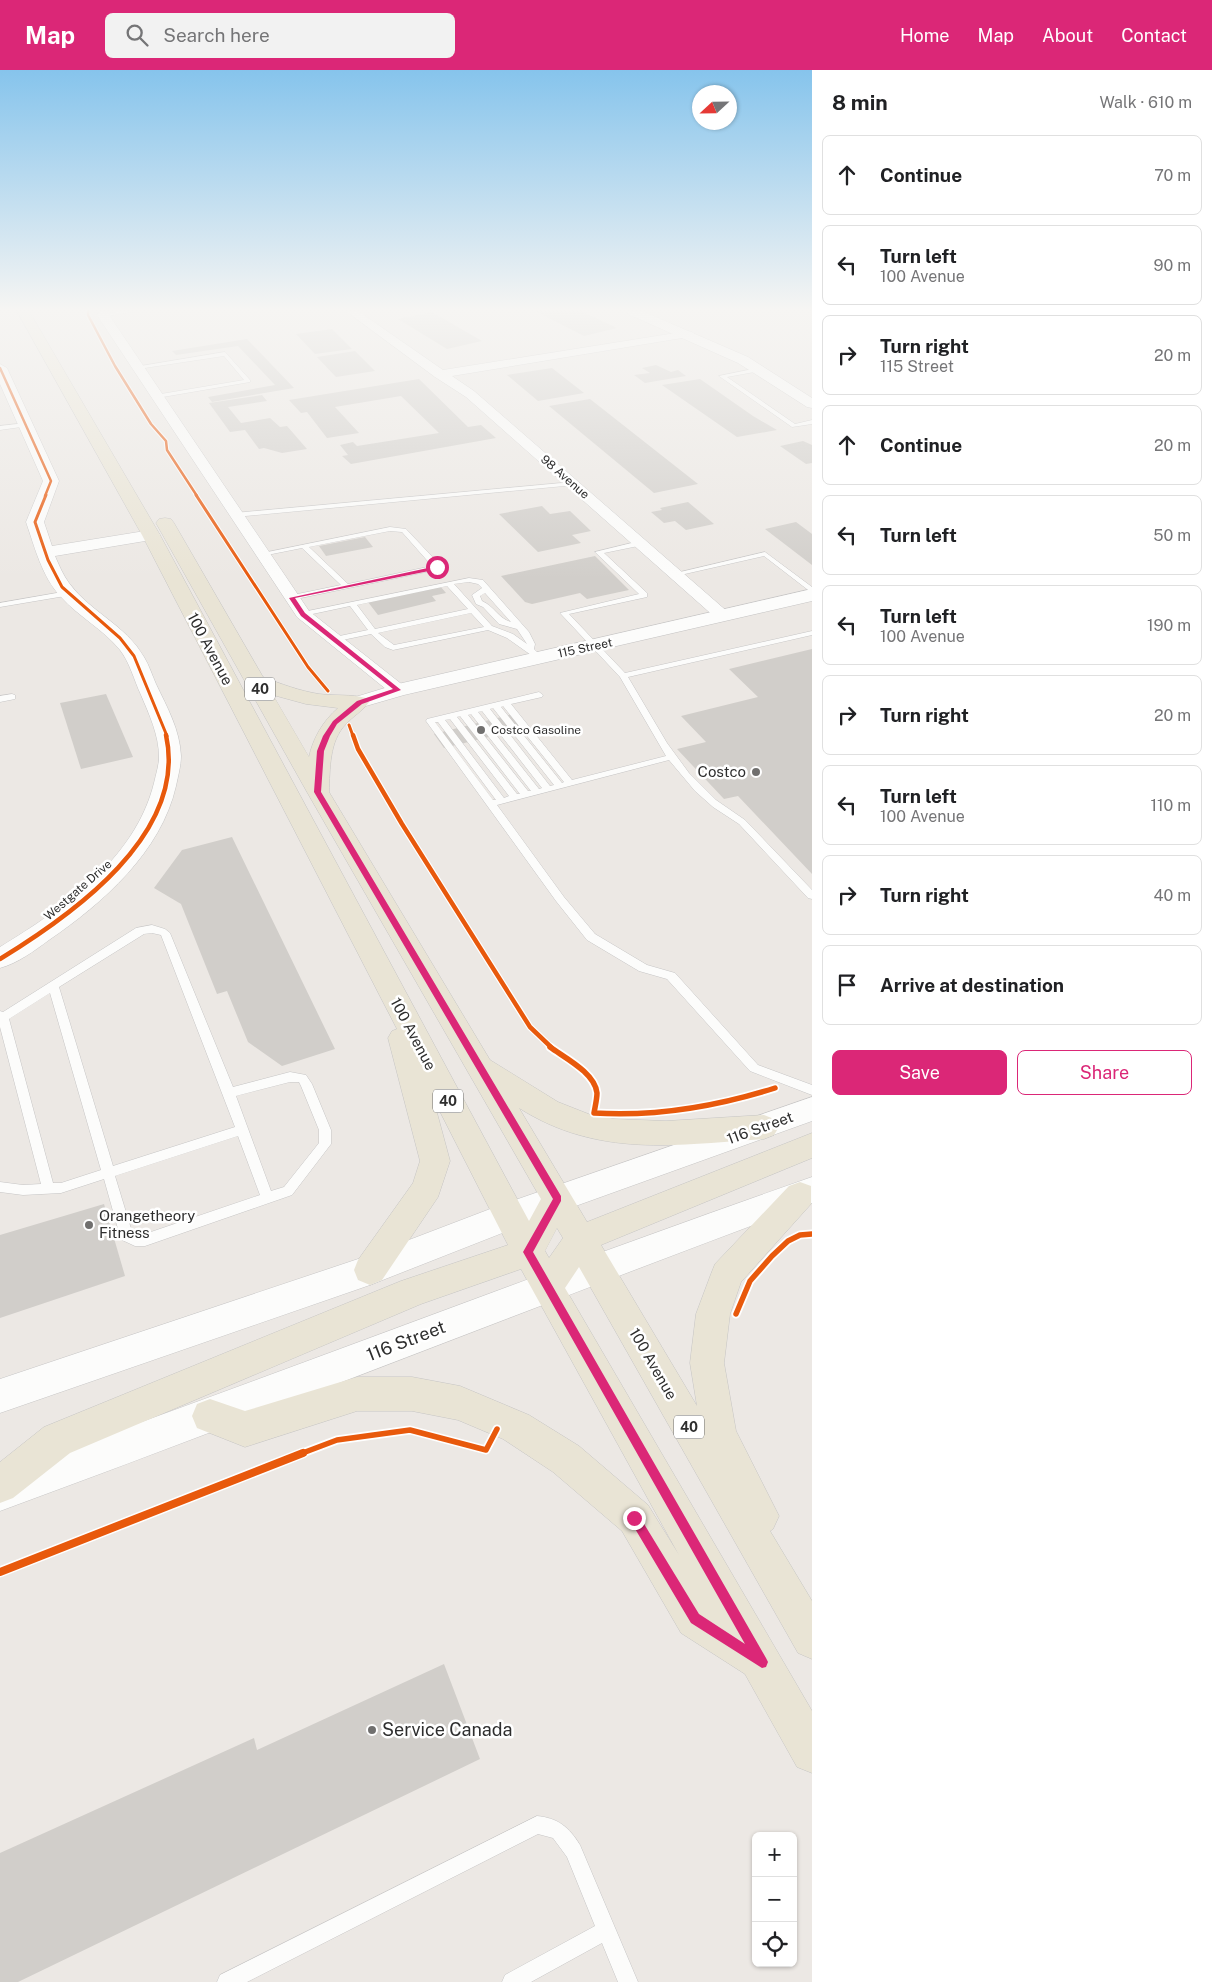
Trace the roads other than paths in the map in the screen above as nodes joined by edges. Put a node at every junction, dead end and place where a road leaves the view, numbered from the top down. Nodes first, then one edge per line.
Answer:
1 (15, 400) edge
2 (74, 400) edge
3 (95, 400) edge
4 (160, 400) edge
5 (477, 400) edge
6 (757, 400) edge
7 (812, 422) edge
8 (26, 424) junction
9 (0, 428) edge
10 (573, 484) junction
11 (235, 515) junction
12 (151, 535) junction
13 (640, 543) junction
14 (304, 546) junction
15 (46, 552) junction
16 (262, 554) junction
17 (676, 574) junction
18 (449, 583) junction
19 (346, 586) junction
20 (486, 589) junction
21 (812, 591) edge
22 (68, 593) junction
23 (812, 595) edge
24 (291, 598) junction
25 (0, 604) edge
26 (352, 604) junction
27 (472, 610) junction
28 (303, 614) junction
29 (723, 616) junction
30 (502, 622) junction
31 (489, 628) junction
32 (521, 628) junction
33 (374, 631) junction
34 (812, 633) edge
35 (333, 640) junction
36 (595, 646) junction
37 (534, 653) junction
38 (623, 676) junction
39 (255, 681) junction
40 (398, 690) junction
41 (539, 695) dead end
42 (12, 697) dead end
43 (0, 700) edge
44 (359, 702) junction
45 (505, 703) junction
46 (495, 705) junction
47 (484, 708) junction
48 (473, 711) junction
49 (457, 714) junction
50 (440, 719) junction
51 (670, 758) junction
52 (565, 785) junction
53 (548, 789) junction
54 (318, 792) junction
55 (537, 792) junction
56 (520, 796) junction
57 (502, 801) junction
58 (491, 804) junction
59 (812, 896) edge
60 (0, 959) edge
61 (53, 986) junction
62 (387, 986) junction
63 (1, 1016) edge
64 (479, 1066) junction
65 (812, 1090) edge
66 (229, 1093) junction
67 (812, 1109) edge
68 (764, 1127) junction
69 (242, 1130) junction
70 (812, 1145) edge
71 (107, 1173) junction
72 (0, 1187) edge
73 (48, 1188) junction
74 (806, 1193) edge
75 (267, 1198) junction
76 (557, 1199) junction
77 (509, 1216) junction
78 (528, 1252) junction
79 (589, 1254) junction
80 (370, 1270) junction
81 (547, 1287) junction
82 (0, 1396) edge
83 (210, 1416) junction
84 (0, 1485) edge
85 (0, 1492) edge
86 (781, 1586) junction
87 (812, 1639) edge
88 (762, 1662) junction
89 (812, 1752) edge
90 (607, 1930) junction
91 (227, 1982) edge
92 (512, 1982) edge
93 (628, 1982) edge

1 - 8 street, Westgate Drive
2 - 12 main road, 100 Avenue / 40
3 - 39 main road, 100 Avenue / 40
4 - 11 street
5 - 10 street, 98 Avenue
6 - 7 lane
8 - 9 lane
8 - 15 street, Westgate Drive
10 - 11 lane
10 - 13 street, 98 Avenue
11 - 16 street
12 - 15 street
12 - 62 main road, 100 Avenue / 40
13 - 17 street, 98 Avenue
13 - 36 lane
14 - 16 lane
14 - 19 lane
14 - 19 lane
15 - 22 street, Westgate Drive
16 - 24 street
17 - 21 lane
17 - 29 street, 98 Avenue
18 - 20 lane
18 - 26 lane
18 - 27 lane
19 - 24 lane
20 - 30 lane
20 - 32 lane
22 - 25 lane
22 - 60 street, Westgate Drive
23 - 29 street, 115 Street
24 - 28 street
26 - 28 lane
26 - 33 lane
27 - 31 lane
27 - 33 lane
28 - 35 street
29 - 36 street, 115 Street
30 - 31 lane
30 - 32 lane
31 - 33 lane
31 - 37 lane
32 - 37 lane
33 - 35 lane
34 - 38 lane
35 - 40 street
36 - 37 street, 115 Street
36 - 38 lane
37 - 40 street, 115 Street
38 - 51 lane
39 - 44 main road
39 - 54 main road, 100 Avenue / 40
40 - 44 street, 115 Street
41 - 45 lane
42 - 43 lane
44 - 54 main road
45 - 46 lane
45 - 52 lane
46 - 47 lane
46 - 52 lane
47 - 48 lane
47 - 53 lane
48 - 49 lane
48 - 55 lane
49 - 50 lane
49 - 56 lane
50 - 57 lane
50 - 58 lane
51 - 52 lane
51 - 59 lane
52 - 53 lane
53 - 55 lane
54 - 64 main road, 100 Avenue / 40
55 - 56 lane
56 - 57 lane
57 - 58 lane
58 - 65 lane
61 - 63 lane
61 - 66 lane
61 - 71 lane
62 - 77 main road, 100 Avenue / 40
62 - 80 main road
63 - 73 lane
64 - 68 main road
64 - 76 main road, 100 Avenue / 40
66 - 69 lane
66 - 75 lane
67 - 68 street, 116 Street
68 - 76 street, 116 Street
69 - 71 lane
69 - 75 lane
70 - 79 main road
71 - 73 lane
71 - 75 lane
72 - 73 lane
74 - 79 street, 116 Street
74 - 86 main road
76 - 77 street, 116 Street
76 - 78 main road
76 - 79 main road, 100 Avenue / 40
77 - 78 main road, 100 Avenue / 40
77 - 80 street, 116 Street
78 - 81 main road, 100 Avenue / 40
78 - 84 main road
79 - 81 street, 116 Street
79 - 86 main road, 100 Avenue / 40
80 - 82 street, 116 Street
81 - 83 street, 116 Street
81 - 88 main road, 100 Avenue / 40
83 - 85 street, 116 Street
83 - 88 main road
86 - 87 main road, 100 Avenue / 40
88 - 89 main road, 100 Avenue / 40
90 - 91 lane
90 - 92 lane
90 - 93 lane

